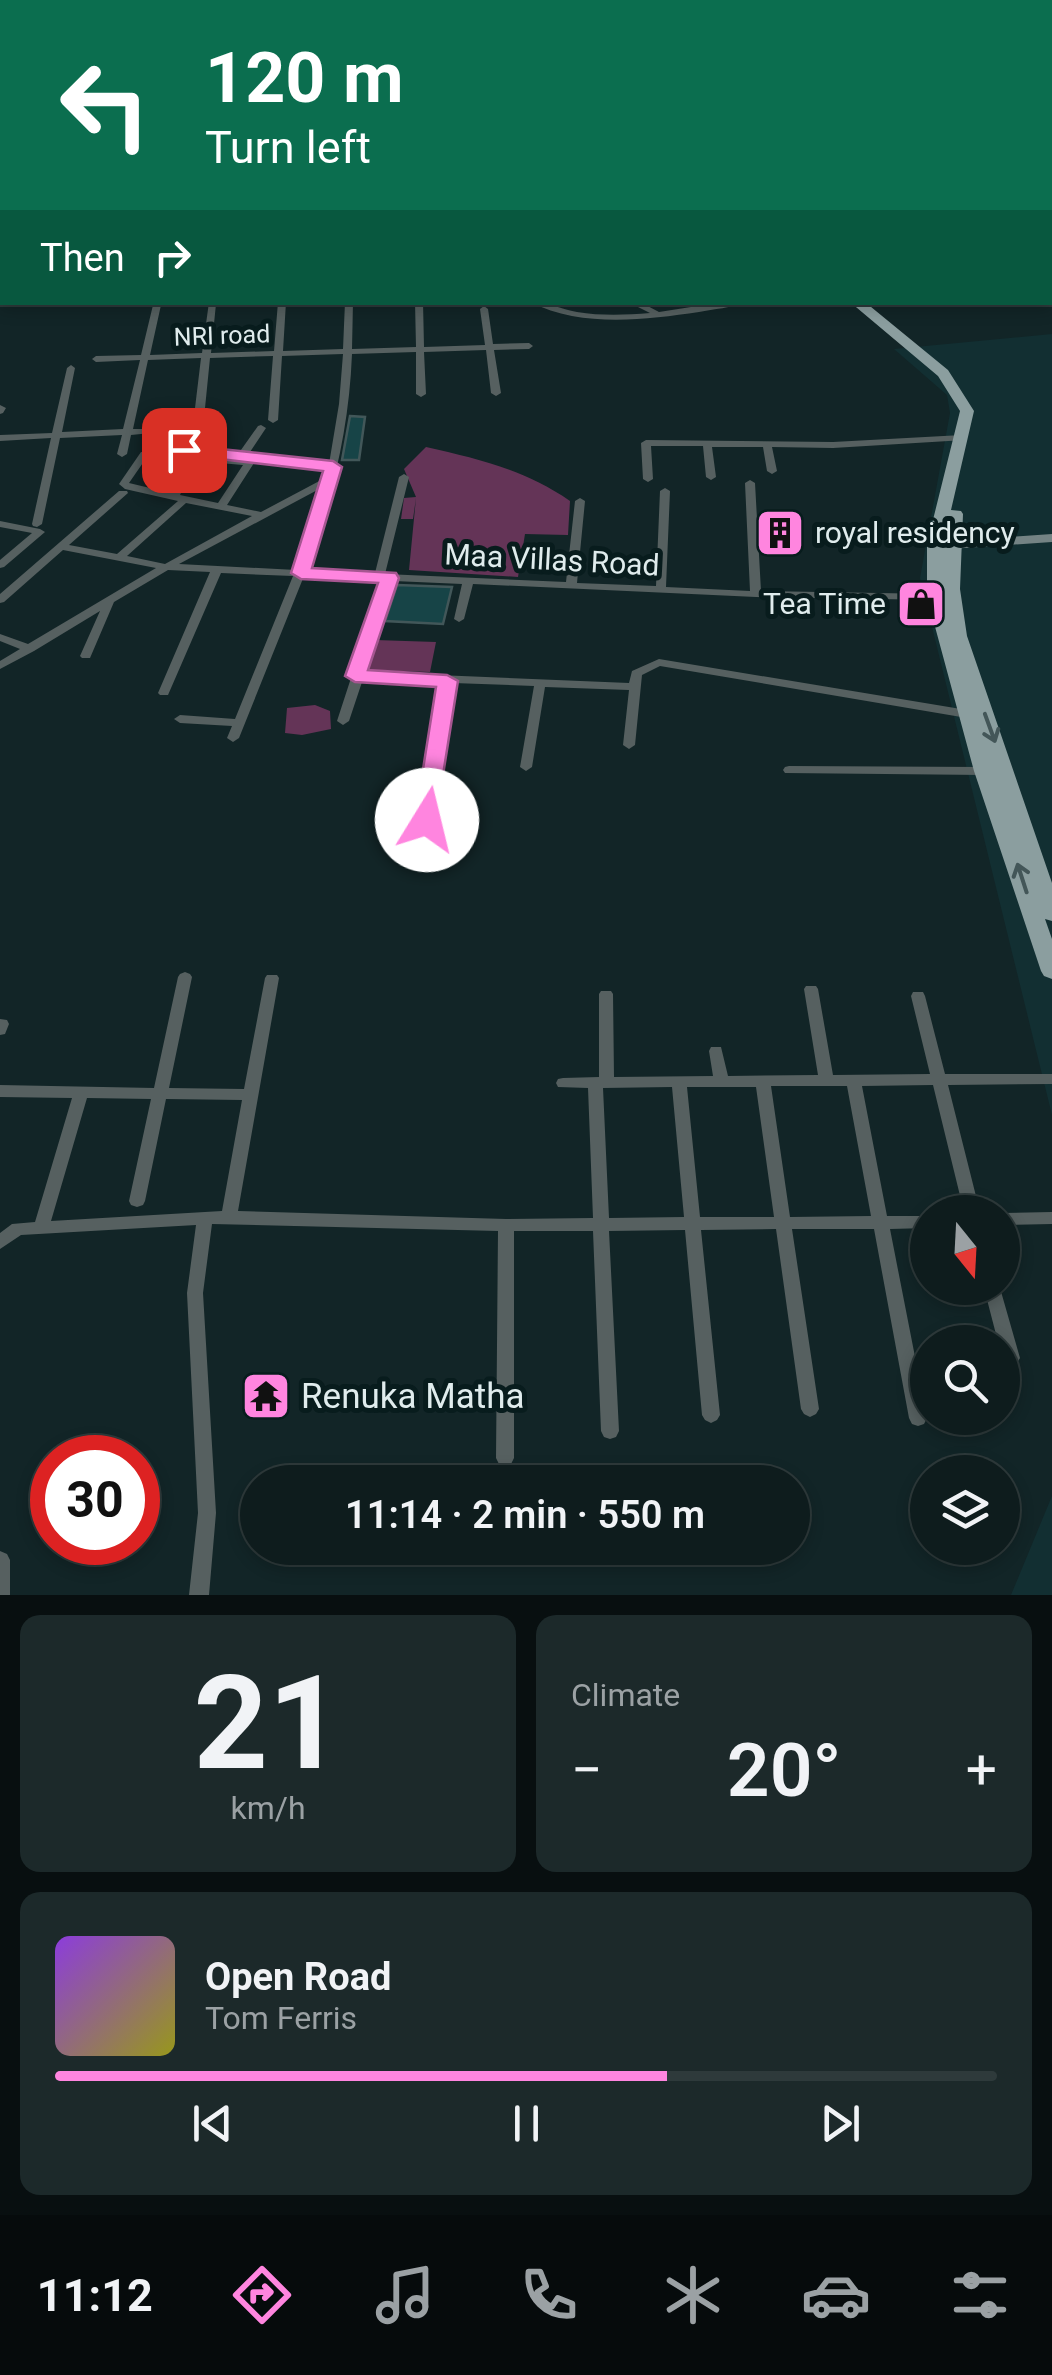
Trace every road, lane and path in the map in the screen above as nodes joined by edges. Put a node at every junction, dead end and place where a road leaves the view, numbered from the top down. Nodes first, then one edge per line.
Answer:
1 (157, 305) edge
2 (212, 305) edge
3 (282, 305) edge
4 (349, 305) edge
5 (419, 305) edge
6 (540, 305) edge
7 (640, 305) edge
8 (724, 305) edge
9 (860, 305) edge
10 (874, 305) edge
11 (484, 309) dead end
12 (662, 314) junction
13 (529, 346) dead end
14 (490, 347) junction
15 (420, 349) junction
16 (348, 351) junction
17 (278, 354) junction
18 (206, 356) junction
19 (146, 358) junction
20 (96, 359) dead end
21 (71, 368) dead end
22 (496, 393) dead end
23 (421, 394) dead end
24 (200, 408) dead end
25 (273, 420) dead end
26 (202, 422) dead end
27 (260, 428) dead end
28 (148, 431) dead end
29 (125, 432) junction
30 (56, 435) junction
31 (0, 438) edge
32 (962, 438) junction
33 (707, 443) junction
34 (767, 444) junction
35 (122, 454) dead end
36 (194, 457) junction
37 (242, 457) junction
38 (333, 467) junction
39 (772, 471) dead end
40 (404, 477) dead end
41 (710, 477) dead end
42 (648, 479) dead end
43 (326, 481) junction
44 (750, 483) dead end
45 (665, 491) dead end
46 (123, 493) dead end
47 (177, 500) junction
48 (580, 501) dead end
49 (221, 506) junction
50 (260, 515) junction
51 (0, 524) edge
52 (36, 524) dead end
53 (1052, 538) edge
54 (950, 545) junction
55 (63, 547) junction
56 (119, 558) junction
57 (3, 560) edge
58 (166, 567) junction
59 (217, 570) junction
60 (300, 576) junction
61 (384, 577) junction
62 (468, 581) junction
63 (571, 586) junction
64 (661, 590) junction
65 (756, 594) junction
66 (936, 597) junction
67 (0, 600) edge
68 (110, 600) junction
69 (460, 619) dead end
70 (0, 637) edge
71 (26, 648) junction
72 (86, 656) dead end
73 (0, 658) edge
74 (0, 666) edge
75 (355, 676) junction
76 (447, 681) junction
77 (540, 685) junction
78 (632, 687) junction
79 (164, 693) dead end
80 (967, 714) junction
81 (180, 718) dead end
82 (342, 720) dead end
83 (240, 723) junction
84 (233, 738) dead end
85 (629, 746) dead end
86 (526, 767) dead end
87 (790, 770) dead end
88 (984, 771) junction
89 (427, 820) dead end
90 (1052, 914) edge
91 (1052, 970) edge
92 (186, 977) dead end
93 (272, 978) dead end
94 (811, 989) dead end
95 (606, 994) dead end
96 (918, 996) dead end
97 (716, 1052) dead end
98 (1052, 1079) edge
99 (763, 1080) junction
100 (826, 1080) junction
101 (853, 1080) junction
102 (942, 1080) junction
103 (680, 1082) junction
104 (720, 1082) junction
105 (563, 1083) dead end
106 (601, 1083) junction
107 (0, 1091) edge
108 (81, 1092) junction
109 (158, 1094) junction
110 (252, 1095) junction
111 (968, 1195) edge
112 (137, 1201) dead end
113 (229, 1217) junction
114 (206, 1218) junction
115 (1052, 1218) edge
116 (1020, 1219) edge
117 (910, 1222) edge
118 (783, 1223) junction
119 (882, 1223) junction
120 (602, 1224) junction
121 (691, 1224) junction
122 (506, 1225) junction
123 (41, 1227) junction
124 (0, 1242) edge
125 (910, 1375) edge
126 (810, 1409) dead end
127 (711, 1414) dead end
128 (610, 1431) dead end
129 (505, 1458) dead end
130 (0, 1560) edge
131 (0, 1595) edge
132 (199, 1595) edge

1 - 19 street
2 - 18 street
3 - 17 street
4 - 16 street
5 - 15 street
6 - 12 street
7 - 12 street
8 - 12 street
9 - 32 main road
10 - 54 main road
11 - 14 street
13 - 14 street, NRI road
14 - 15 street, NRI road
14 - 22 street
15 - 16 street, NRI road
15 - 23 street
16 - 17 street, NRI road
16 - 38 street
17 - 18 street, NRI road
17 - 25 street
18 - 19 street, NRI road
18 - 24 street
19 - 20 street, NRI road
19 - 29 street
21 - 30 street
26 - 37 street
27 - 37 street
28 - 29 street
29 - 30 street
29 - 35 street
30 - 31 street
30 - 52 street
32 - 34 street
32 - 66 main road
33 - 34 street
33 - 41 street
33 - 42 street
34 - 39 street
36 - 47 street
36 - 47 street
36 - 49 street
37 - 38 street
38 - 43 street
40 - 61 street
43 - 50 street
43 - 60 street
44 - 65 street
45 - 64 street
46 - 55 street
47 - 49 street
47 - 56 street
48 - 63 street
49 - 50 street
50 - 58 street
51 - 57 street
53 - 54 street
54 -> 90 main road
55 - 56 street, Maa Villas Road
55 - 67 street
56 - 58 street, Maa Villas Road
58 - 59 street, Maa Villas Road
58 - 68 street
59 - 60 street, Maa Villas Road
59 - 79 street
60 - 61 street, Maa Villas Road
60 - 83 street
61 - 62 street, Maa Villas Road
61 - 75 street
62 - 63 street, Maa Villas Road
62 - 69 street
63 - 64 street, Maa Villas Road
64 - 65 street, Maa Villas Road
65 - 66 street, Maa Villas Road
66 - 80 main road
68 - 71 street
68 - 72 street
70 - 71 street
71 - 73 street
71 - 74 street
75 - 76 street
75 - 82 street
76 - 77 street
76 - 89 street
77 - 78 street
77 - 86 street
78 - 80 street
78 - 85 street
80 - 88 main road
81 - 83 street
83 - 84 street
87 - 88 street
91 -> 88 main road
92 - 109 street
93 - 110 street
94 - 100 street
95 - 106 street
96 - 102 street
97 - 104 street
98 - 102 street
99 - 100 street
99 - 104 street
99 - 118 street
100 - 101 street
101 - 102 street
101 - 119 street
102 - 111 street
103 - 104 street
103 - 106 street
103 - 121 street
105 - 106 street
106 - 120 street
107 - 108 street
108 - 109 street
108 - 123 street
109 - 110 street
109 - 112 street
110 - 113 street
113 - 114 street
113 - 122 street
114 - 123 street
114 - 132 street
115 - 116 street
117 - 119 street
118 - 119 street
118 - 121 street
118 - 126 street
119 - 125 street
120 - 121 street
120 - 122 street
120 - 128 street
121 - 127 street
122 - 129 street
123 - 124 street
130 - 131 street

